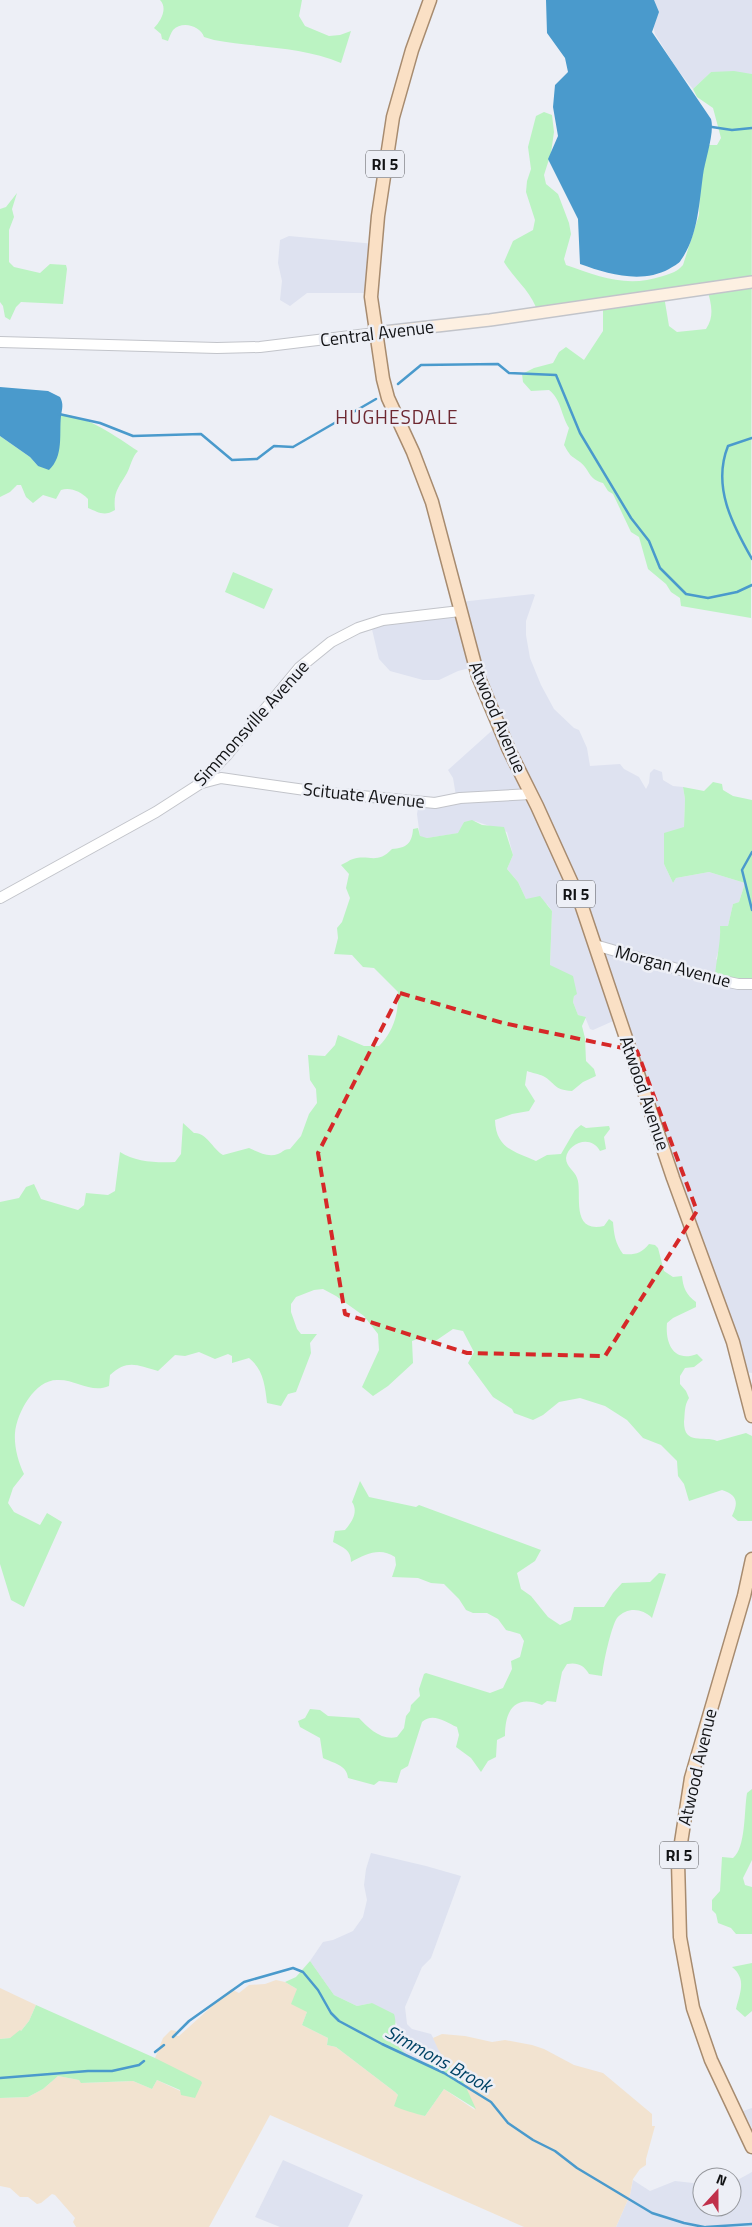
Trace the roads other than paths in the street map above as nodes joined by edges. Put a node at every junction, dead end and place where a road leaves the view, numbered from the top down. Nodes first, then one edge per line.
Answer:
1 (430, 0) edge
2 (752, 282) edge
3 (375, 333) junction
4 (0, 342) edge
5 (460, 611) junction
6 (198, 785) junction
7 (531, 794) junction
8 (0, 898) edge
9 (595, 945) junction
10 (752, 984) edge
11 (752, 1416) edge
12 (752, 1559) edge
13 (752, 2147) edge

1 - 3 main road, Atwood Avenue / RI 5
2 - 3 main road, Central Avenue
3 - 4 street, Central Avenue
3 - 5 main road, Atwood Avenue / RI 5
5 - 6 street, Simmonsville Avenue
5 - 7 main road, Atwood Avenue / RI 5
6 - 7 street, Scituate Avenue
6 - 8 street, Simmonsville Avenue
7 - 9 main road, Atwood Avenue / RI 5
9 - 10 street, Morgan Avenue
9 - 11 main road, Atwood Avenue / RI 5
12 - 13 main road, Atwood Avenue / RI 5

